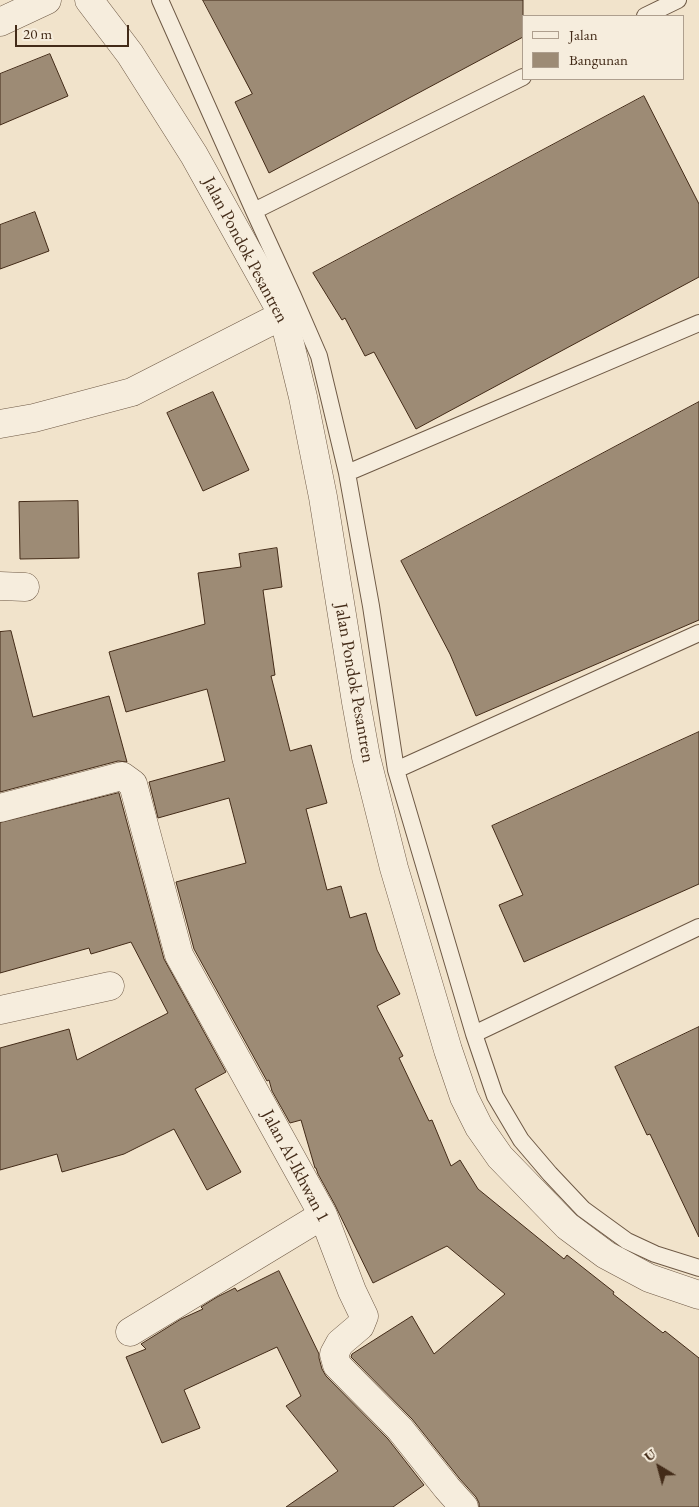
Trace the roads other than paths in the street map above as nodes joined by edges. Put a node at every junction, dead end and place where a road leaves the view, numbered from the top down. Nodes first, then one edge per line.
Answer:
1 (47, 0) edge
2 (89, 0) edge
3 (160, 0) edge
4 (678, 0) edge
5 (647, 15) edge
6 (0, 22) edge
7 (522, 77) edge
8 (254, 211) junction
9 (283, 315) junction
10 (699, 323) edge
11 (0, 424) edge
12 (347, 473) junction
13 (699, 633) edge
14 (396, 770) junction
15 (0, 808) edge
16 (699, 927) edge
17 (110, 986) dead end
18 (0, 1010) edge
19 (474, 1034) junction
20 (323, 1215) junction
21 (699, 1268) edge
22 (699, 1295) edge
23 (130, 1332) dead end
24 (464, 1507) edge

1 - 6 street
2 - 9 street, Jalan Pondok Pesantren
3 - 8 lane
4 - 5 lane
7 - 8 lane
8 - 12 lane
9 - 11 street
9 - 22 street, Jalan Pondok Pesantren
10 - 12 lane
12 - 14 lane
13 - 14 lane
14 - 19 lane
15 - 20 street, Jalan Al-Ikhwan 1
16 - 19 lane
17 - 18 street
19 - 21 lane
20 - 23 street
20 - 24 street, Jalan Al-Ikhwan 1

